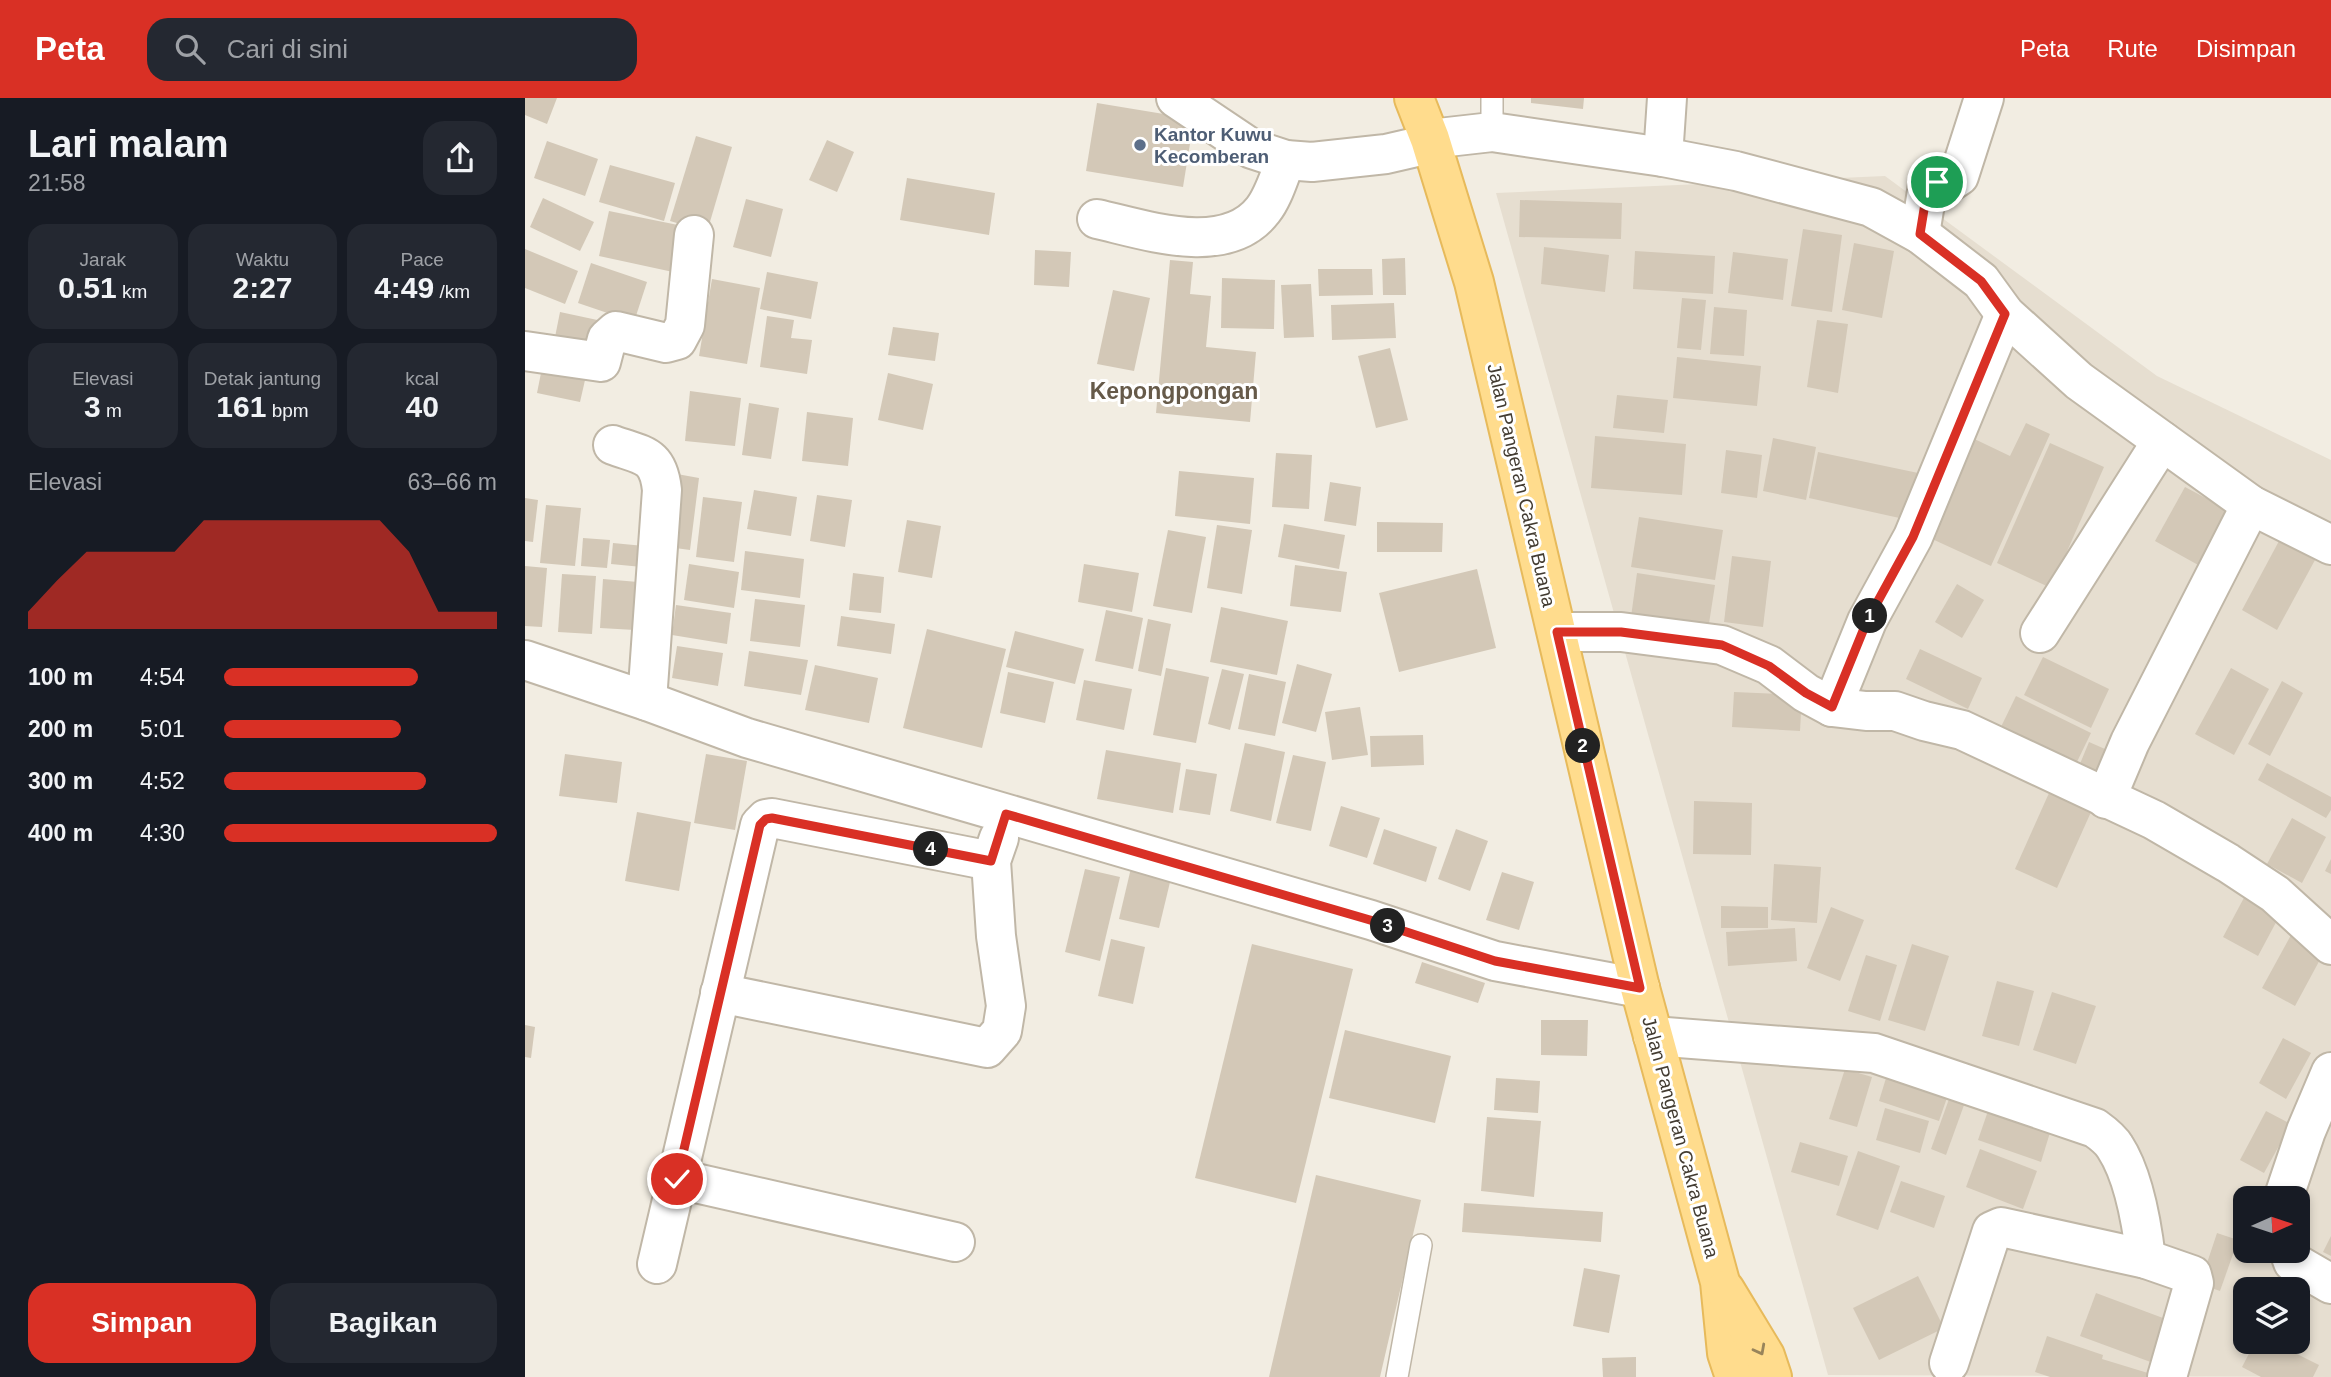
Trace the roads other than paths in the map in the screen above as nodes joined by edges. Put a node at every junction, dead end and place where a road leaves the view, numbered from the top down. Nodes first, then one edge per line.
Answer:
1 (1177, 98) edge
2 (1414, 98) edge
3 (1667, 98) edge
4 (1984, 98) edge
5 (1492, 115) edge
6 (1410, 147) junction
7 (1663, 157) junction
8 (1286, 160) junction
9 (1097, 219) dead end
10 (1920, 234) junction
11 (694, 235) dead end
12 (2005, 314) junction
13 (525, 351) edge
14 (2162, 441) junction
15 (613, 445) dead end
16 (2251, 505) junction
17 (2331, 545) edge
18 (1557, 632) junction
19 (2040, 633) dead end
20 (525, 660) edge
21 (647, 701) junction
22 (1832, 707) junction
23 (2106, 799) junction
24 (1006, 814) junction
25 (991, 861) junction
26 (2331, 945) edge
27 (1640, 988) junction
28 (720, 993) junction
29 (1653, 1036) junction
30 (2331, 1072) edge
31 (677, 1179) junction
32 (2287, 1186) edge
33 (955, 1242) dead end
34 (1421, 1245) dead end
35 (2146, 1259) junction
36 (657, 1264) dead end
37 (2296, 1264) edge
38 (1720, 1282) junction
39 (2331, 1284) edge
40 (1949, 1363) dead end
41 (1397, 1377) edge
42 (1735, 1377) edge
43 (1772, 1377) edge
44 (2167, 1377) edge

1 - 8 street
2 - 6 main road, Jalan Pangeran Cakra Buana
3 - 7 street
4 - 10 street
5 - 6 street
5 - 7 street
6 - 8 street
6 - 18 main road, Jalan Pangeran Cakra Buana
7 - 10 street
8 - 9 street
10 - 12 street
11 - 13 street
12 - 14 street
12 - 22 street
14 - 16 street
14 - 19 street
15 - 21 street
16 - 17 street
16 - 23 street
18 - 22 street
18 - 27 main road, Jalan Pangeran Cakra Buana
20 - 21 street
21 - 24 street
22 - 23 street
23 - 26 street
24 - 25 street
24 - 27 street
25 - 28 street
25 - 28 street
27 - 29 main road, Jalan Pangeran Cakra Buana
28 - 31 street
29 - 35 street
29 - 38 main road, Jalan Pangeran Cakra Buana
30 - 32 street
31 - 33 street
31 - 36 street
34 - 41 lane
35 - 40 street
35 - 44 street
37 - 39 street
38 - 42 main road, Jalan Pangeran Cakra Buana
38 -> 43 main road, Jalan Pangeran Cakra Buana

